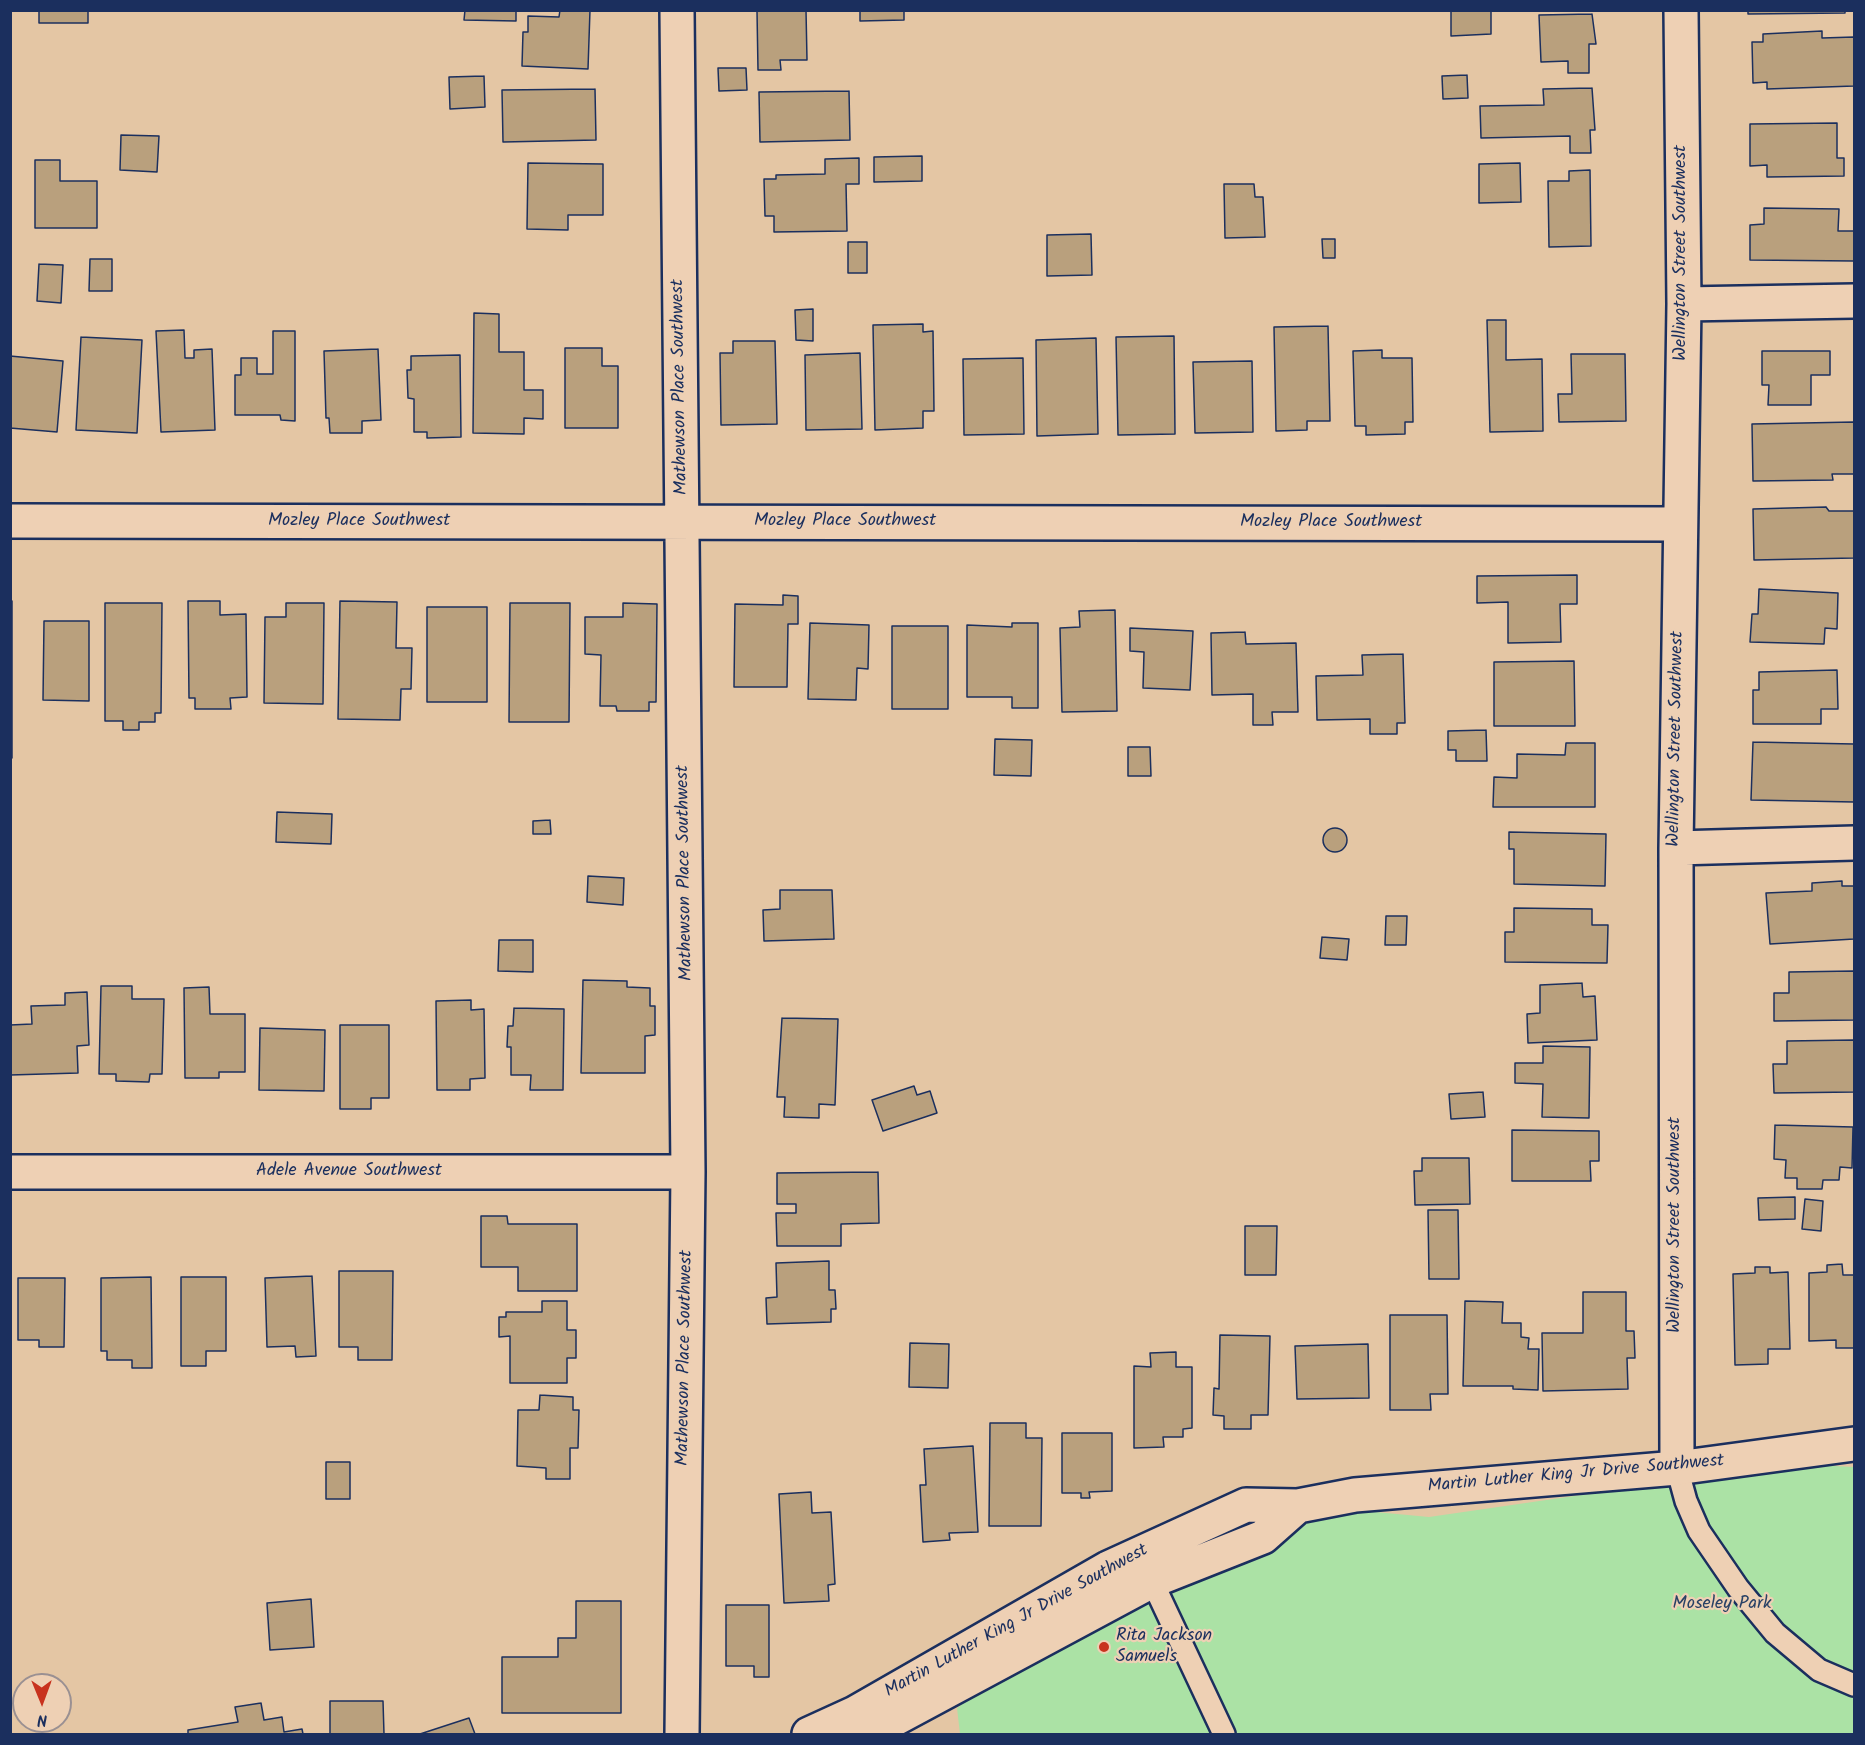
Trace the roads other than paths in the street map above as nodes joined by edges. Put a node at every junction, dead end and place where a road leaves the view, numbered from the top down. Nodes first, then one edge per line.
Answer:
1 (677, 10) edge
2 (1681, 10) edge
3 (1854, 301) edge
4 (1684, 304) junction
5 (10, 521) edge
6 (682, 522) junction
7 (1679, 524) junction
8 (1854, 843) edge
9 (1676, 848) junction
10 (10, 1172) edge
11 (688, 1172) junction
12 (1854, 1444) edge
13 (1677, 1468) junction
14 (1298, 1506) junction
15 (1152, 1581) junction
16 (1854, 1685) edge
17 (682, 1734) edge
18 (809, 1734) edge
19 (867, 1734) edge
20 (1224, 1734) edge

1 - 6 street, Mathewson Place Southwest
2 - 4 street, Wellington Street Southwest
3 - 4 street
4 - 7 street, Wellington Street Southwest
5 - 6 street, Mozley Place Southwest
6 - 7 street, Mozley Place Southwest
6 - 11 street, Mathewson Place Southwest
7 - 9 street, Wellington Street Southwest
8 - 9 street
9 - 13 street, Wellington Street Southwest
10 - 11 street, Adele Avenue Southwest
11 - 17 street, Mathewson Place Southwest
12 - 13 street, Martin Luther King Jr Drive Southwest
13 - 14 street, Martin Luther King Jr Drive Southwest
13 - 16 lane
14 - 15 street, Martin Luther King Jr Drive Southwest
14 - 18 street, Martin Luther King Jr Drive Southwest
15 - 19 street, Martin Luther King Jr Drive Southwest
15 - 20 lane

